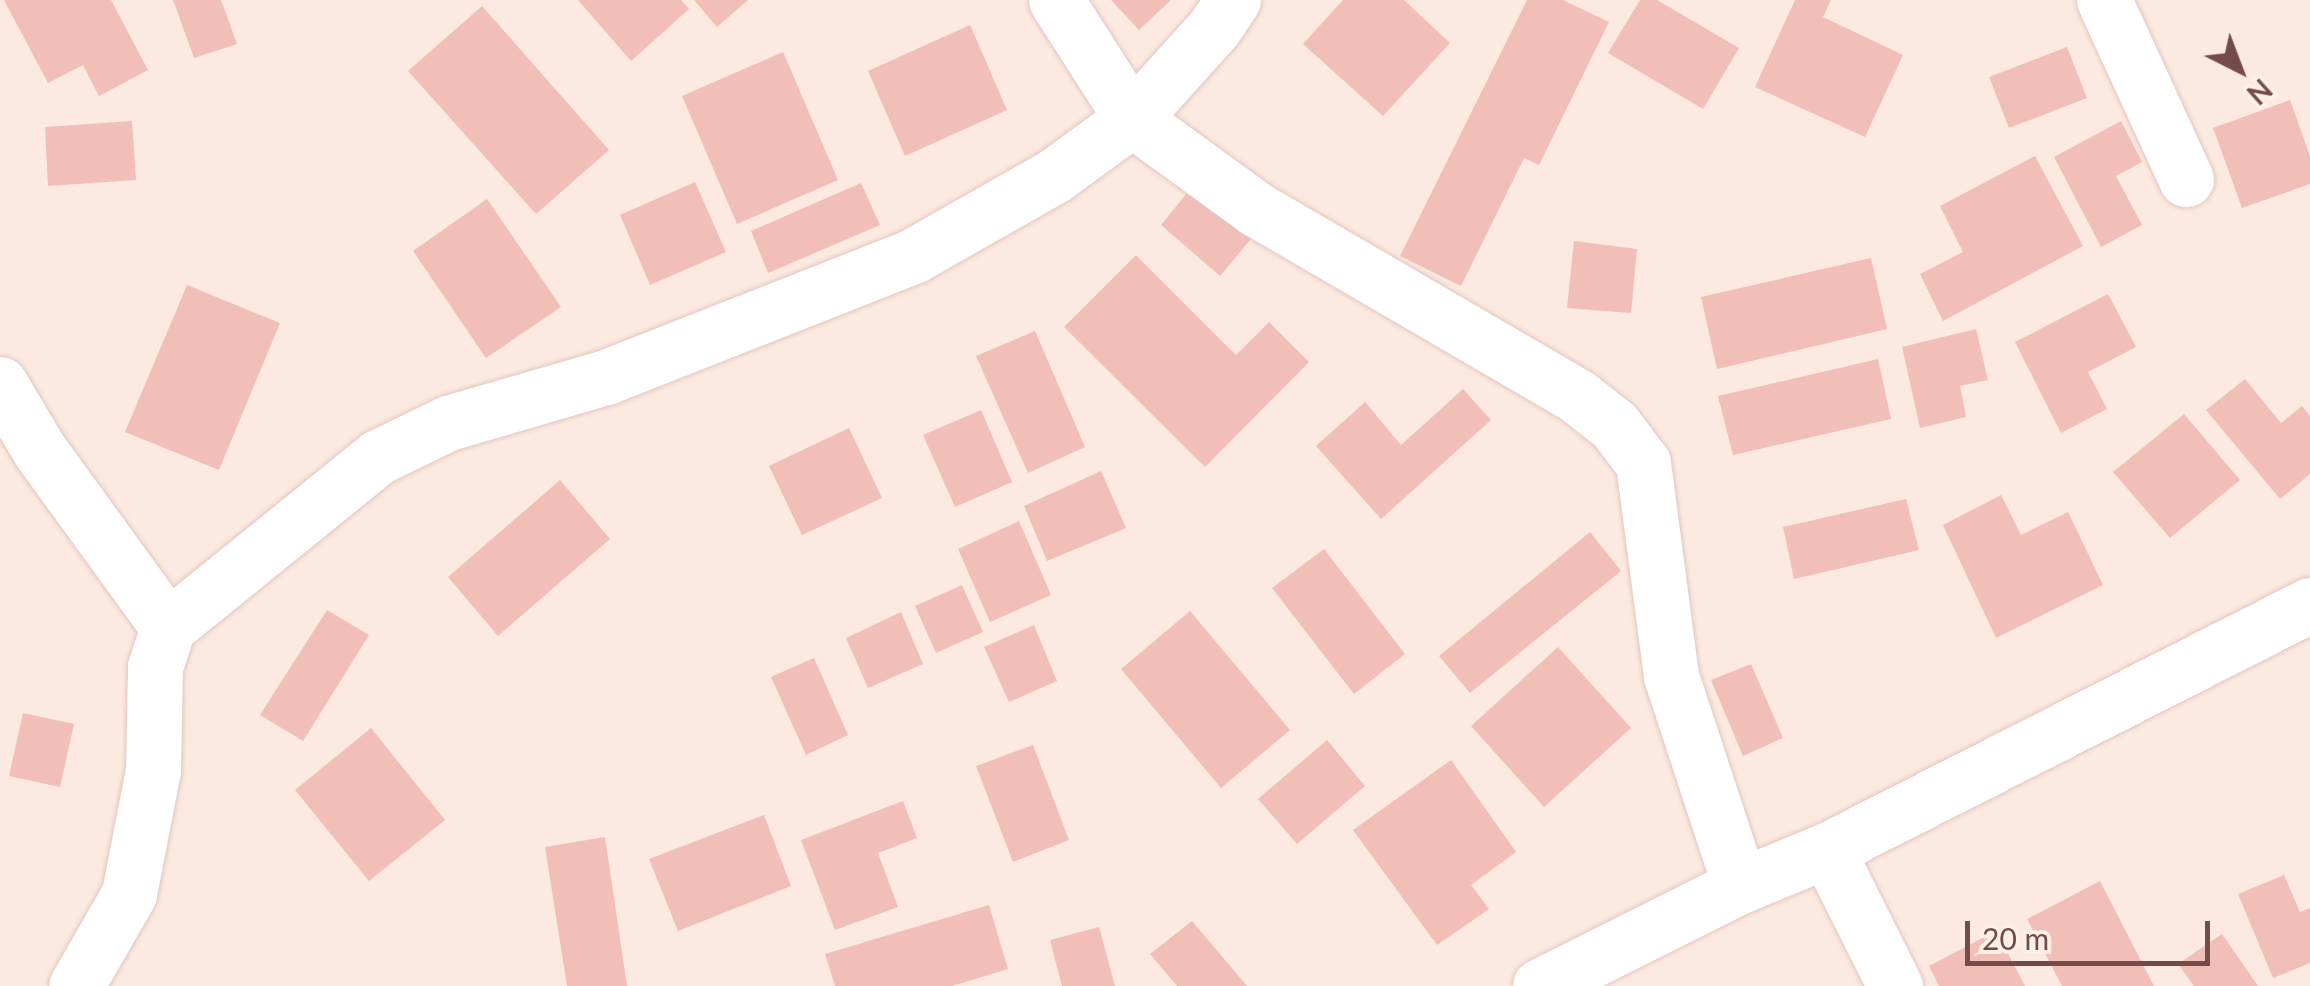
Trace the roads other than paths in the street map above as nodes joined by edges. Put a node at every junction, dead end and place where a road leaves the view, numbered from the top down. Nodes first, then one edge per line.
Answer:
1 (1056, 0) edge
2 (1234, 0) edge
3 (2104, 0) edge
4 (1132, 118) junction
5 (2186, 179) dead end
6 (0, 384) edge
7 (2310, 605) edge
8 (168, 627) junction
9 (1827, 850) junction
10 (1740, 886) junction
11 (76, 986) edge
12 (1540, 986) edge
13 (1896, 986) edge

1 - 4 street
2 - 4 street
3 - 5 street
4 - 8 street
4 - 10 street
6 - 8 street
7 - 9 street
8 - 11 street
9 - 10 street
9 - 13 street
10 - 12 street

